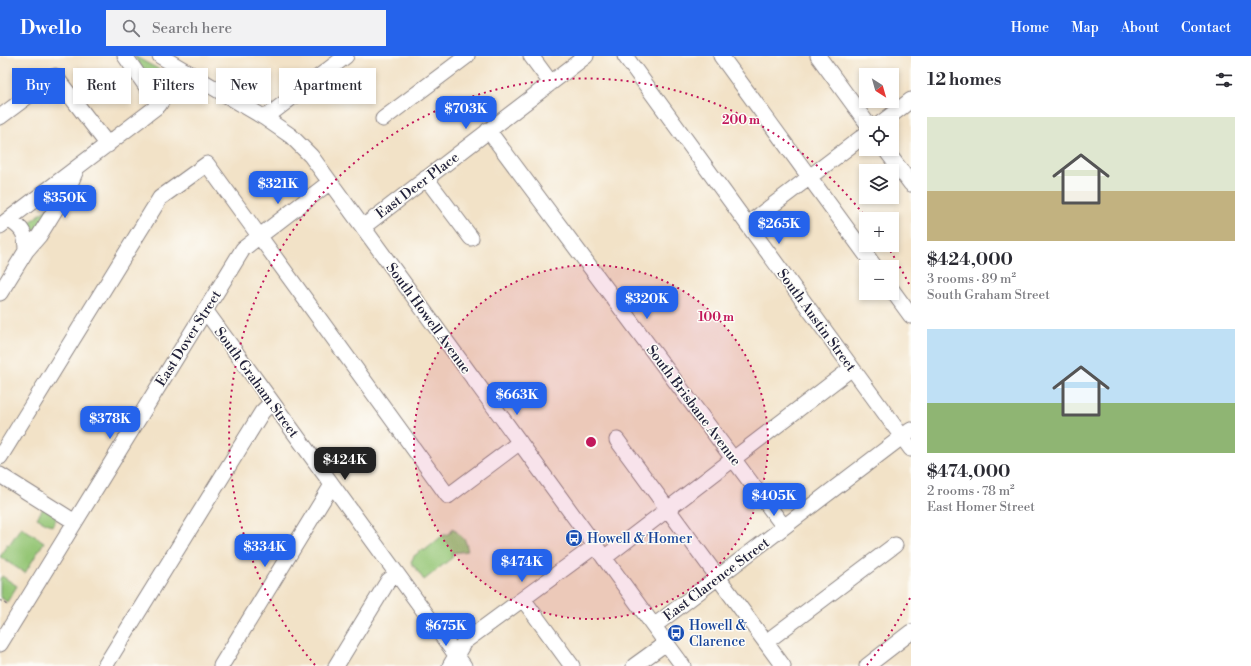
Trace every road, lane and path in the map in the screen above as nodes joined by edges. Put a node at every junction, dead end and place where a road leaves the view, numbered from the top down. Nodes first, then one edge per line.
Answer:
1 (125, 56) edge
2 (160, 56) edge
3 (346, 56) edge
4 (467, 56) edge
5 (531, 56) edge
6 (586, 56) edge
7 (625, 56) edge
8 (721, 56) edge
9 (818, 56) edge
10 (180, 68) edge
11 (551, 83) junction
12 (208, 84) edge
13 (911, 100) edge
14 (159, 105) joint
15 (862, 116) edge
16 (889, 116) edge
17 (0, 117) edge
18 (265, 118) junction
19 (383, 119) dead end
20 (488, 130) junction
21 (859, 139) edge
22 (108, 145) junction
23 (891, 156) edge
24 (77, 168) junction
25 (810, 177) junction
26 (426, 178) junction
27 (330, 182) junction
28 (911, 184) edge
29 (4, 223) edge
30 (748, 224) junction
31 (363, 226) junction
32 (259, 236) junction
33 (471, 238) dead end
34 (26, 251) junction
35 (870, 260) edge
36 (0, 293) edge
37 (899, 300) edge
38 (205, 310) junction
39 (911, 316) edge
40 (852, 368) junction
41 (271, 403) junction
42 (907, 433) edge
43 (617, 440) dead end
44 (520, 442) junction
45 (911, 449) edge
46 (0, 457) edge
47 (734, 459) junction
48 (0, 475) edge
49 (332, 485) junction
50 (668, 509) junction
51 (75, 522) junction
52 (784, 527) junction
53 (895, 545) dead end
54 (600, 552) junction
55 (397, 574) junction
56 (718, 577) junction
57 (523, 599) junction
58 (0, 600) edge
59 (9, 606) dead end
60 (6, 623) edge
61 (654, 626) junction
62 (911, 632) edge
63 (766, 642) junction
64 (666, 643) junction
65 (0, 644) edge
66 (457, 662) edge
67 (105, 666) edge
68 (221, 666) edge
69 (336, 666) edge
70 (572, 666) edge
71 (634, 666) edge
72 (683, 666) edge
73 (783, 666) edge
74 (867, 666) edge

1 - 14 street
2 - 10 street, South Howell Avenue
3 - 18 street
4 - 19 street
5 - 11 street
6 - 11 street, East Deer Place
7 - 30 street, South Austin Street
8 - 25 street
9 - 15 street
11 - 20 street, East Deer Place
12 - 18 street, South Howell Avenue
13 - 16 street
14 - 22 street
17 - 22 street
18 - 27 street, South Howell Avenue
20 - 26 street, East Deer Place
20 - 47 street, South Brisbane Avenue
21 - 25 street
22 - 24 street
23 - 28 street
24 - 29 street
24 - 34 street
25 - 30 street
25 - 35 street
26 - 31 street, East Deer Place
26 - 33 street
27 - 31 street, South Howell Avenue
27 - 32 street, East Dover Street
29 - 34 street
30 - 40 street, South Austin Street
31 - 44 street, South Howell Avenue
32 - 38 street, East Dover Street
32 - 44 street
32 - 46 street
34 - 36 street
37 - 39 street
38 - 41 street, South Graham Street
38 - 51 street, East Dover Street
40 - 42 street, South Austin Street
40 - 47 street
41 - 49 street, South Graham Street
41 - 67 street
42 - 45 street, South Austin Street
42 - 52 street, East Clarence Street
43 - 50 street
44 - 54 street, South Howell Avenue
47 - 50 street
47 - 52 street, South Brisbane Avenue
48 - 51 street
49 - 55 street, South Graham Street
49 - 68 street
50 - 54 street
50 - 56 street
51 - 60 street, East Dover Street
52 - 56 street, East Clarence Street
53 - 63 street
54 - 57 street
54 - 61 street, South Howell Avenue
55 - 66 street, South Graham Street
55 - 69 street
56 - 61 street, East Clarence Street
56 - 63 street
57 - 66 street
57 - 70 street
58 - 59 path
60 - 65 street, East Dover Street
61 - 64 street, South Howell Avenue
62 - 74 street
63 - 73 street
64 - 71 street
64 - 72 street, South Howell Avenue

